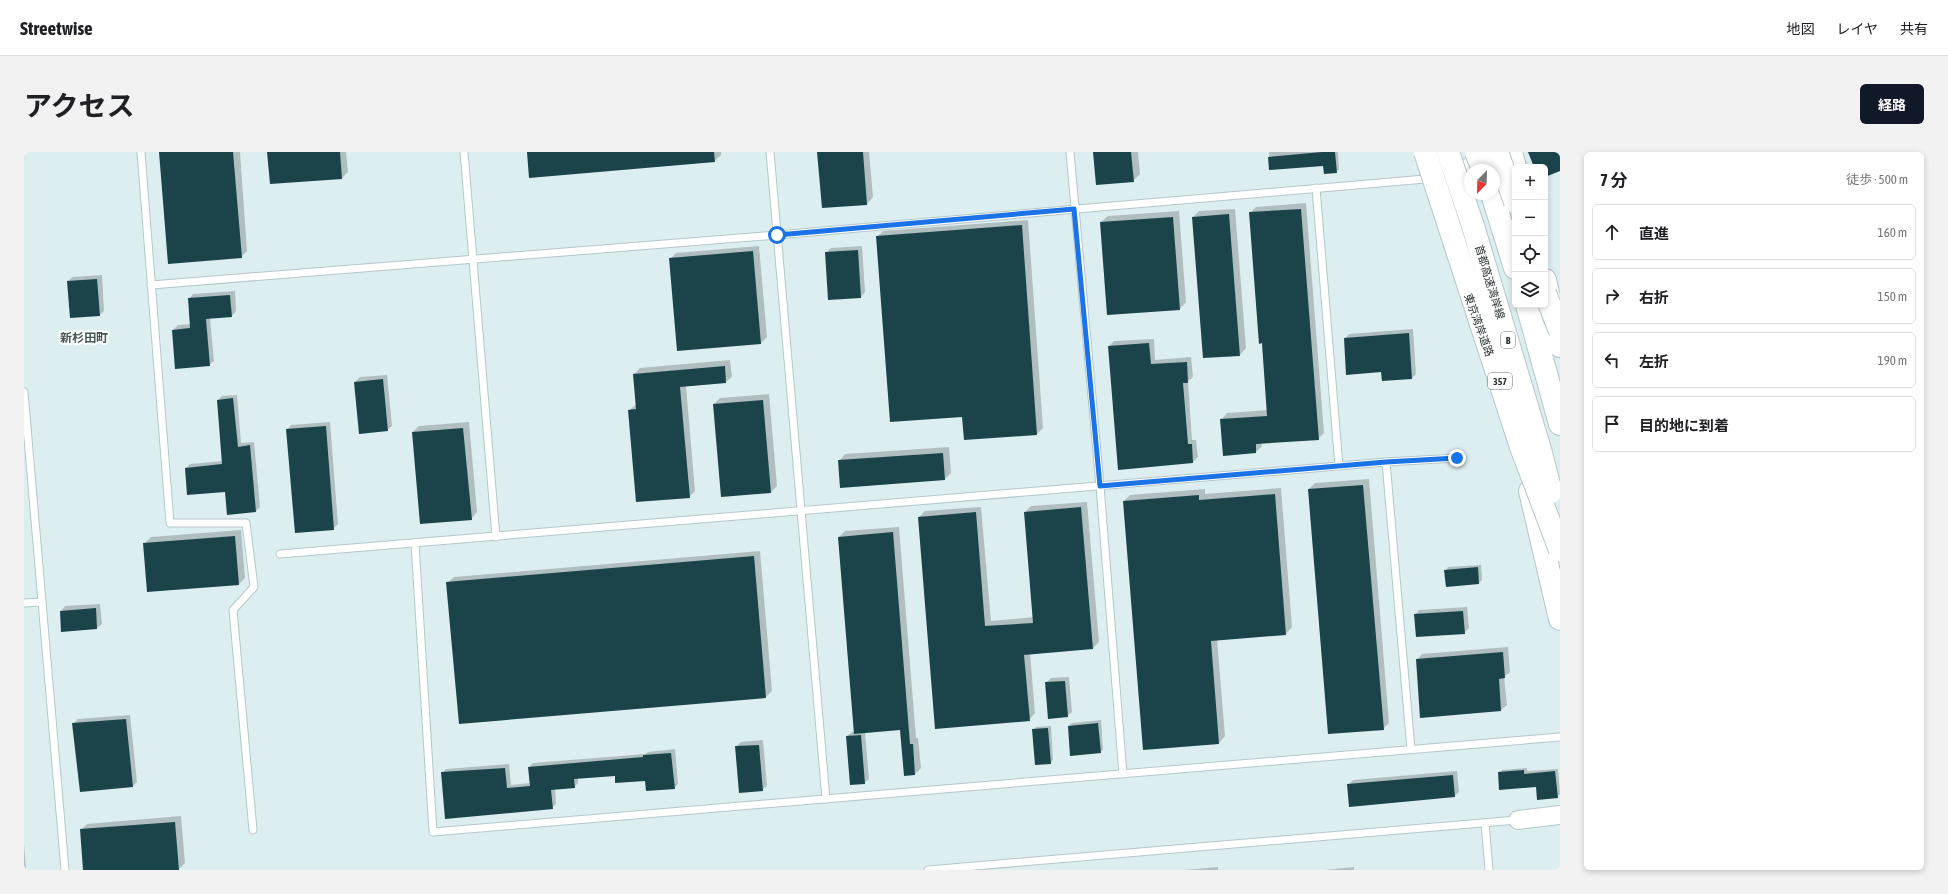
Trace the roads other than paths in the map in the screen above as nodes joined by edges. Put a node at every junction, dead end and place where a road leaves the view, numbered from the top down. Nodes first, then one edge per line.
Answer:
1 (141, 152) edge
2 (464, 152) edge
3 (770, 152) edge
4 (1070, 152) edge
5 (1414, 152) edge
6 (1425, 152) edge
7 (1448, 152) edge
8 (1476, 152) edge
9 (1509, 157) edge
10 (1481, 164) edge
11 (1425, 179) junction
12 (1316, 188) junction
13 (1494, 200) edge
14 (1515, 200) edge
15 (1074, 209) junction
16 (777, 235) junction
17 (1512, 258) edge
18 (473, 260) junction
19 (151, 285) junction
20 (1548, 293) edge
21 (1548, 300) edge
22 (1528, 308) edge
23 (1557, 326) edge
24 (1560, 344) edge
25 (24, 392) edge
26 (1560, 424) edge
27 (1457, 458) dead end
28 (1386, 462) junction
29 (1339, 466) junction
30 (1100, 486) junction
31 (801, 511) junction
32 (1560, 530) edge
33 (496, 537) junction
34 (415, 544) junction
35 (1560, 550) edge
36 (280, 554) dead end
37 (42, 602) junction
38 (24, 603) edge
39 (1560, 619) edge
40 (1560, 737) edge
41 (1411, 749) junction
42 (1123, 774) junction
43 (826, 799) junction
44 (1560, 815) edge
45 (1518, 820) joint
46 (1485, 823) junction
47 (253, 830) dead end
48 (65, 870) edge
49 (928, 870) edge
50 (1490, 870) edge

1 - 19 lane
2 - 18 lane
3 - 16 lane
4 - 15 lane
5 - 11 highway, 東京湾岸道路 / 357
6 - 35 highway, bridge
7 - 32 highway, 首都高速湾岸線 / B, bridge
8 - 10 highway, bridge
9 - 11 street
9 - 14 highway, bridge
11 - 12 lane
11 - 39 highway, 東京湾岸道路 / 357
12 - 15 lane
12 - 29 lane
13 - 17 highway
15 - 16 lane
15 - 30 lane
16 - 18 lane
16 - 31 lane
18 - 19 lane
18 - 33 lane
19 - 47 lane
20 - 24 highway
21 - 23 highway, bridge
22 - 26 highway
23 - 24 highway, bridge
25 - 37 lane
27 - 28 lane
28 - 29 lane
28 - 41 lane
29 - 30 lane
30 - 31 lane
30 - 42 lane
31 - 33 lane
31 - 43 lane
33 - 34 lane
34 - 36 lane
34 - 43 lane
37 - 38 lane
37 - 48 lane
40 - 41 lane
41 - 42 lane
42 - 43 lane
44 - 45 street
45 - 46 lane
46 - 49 lane
46 - 50 lane

